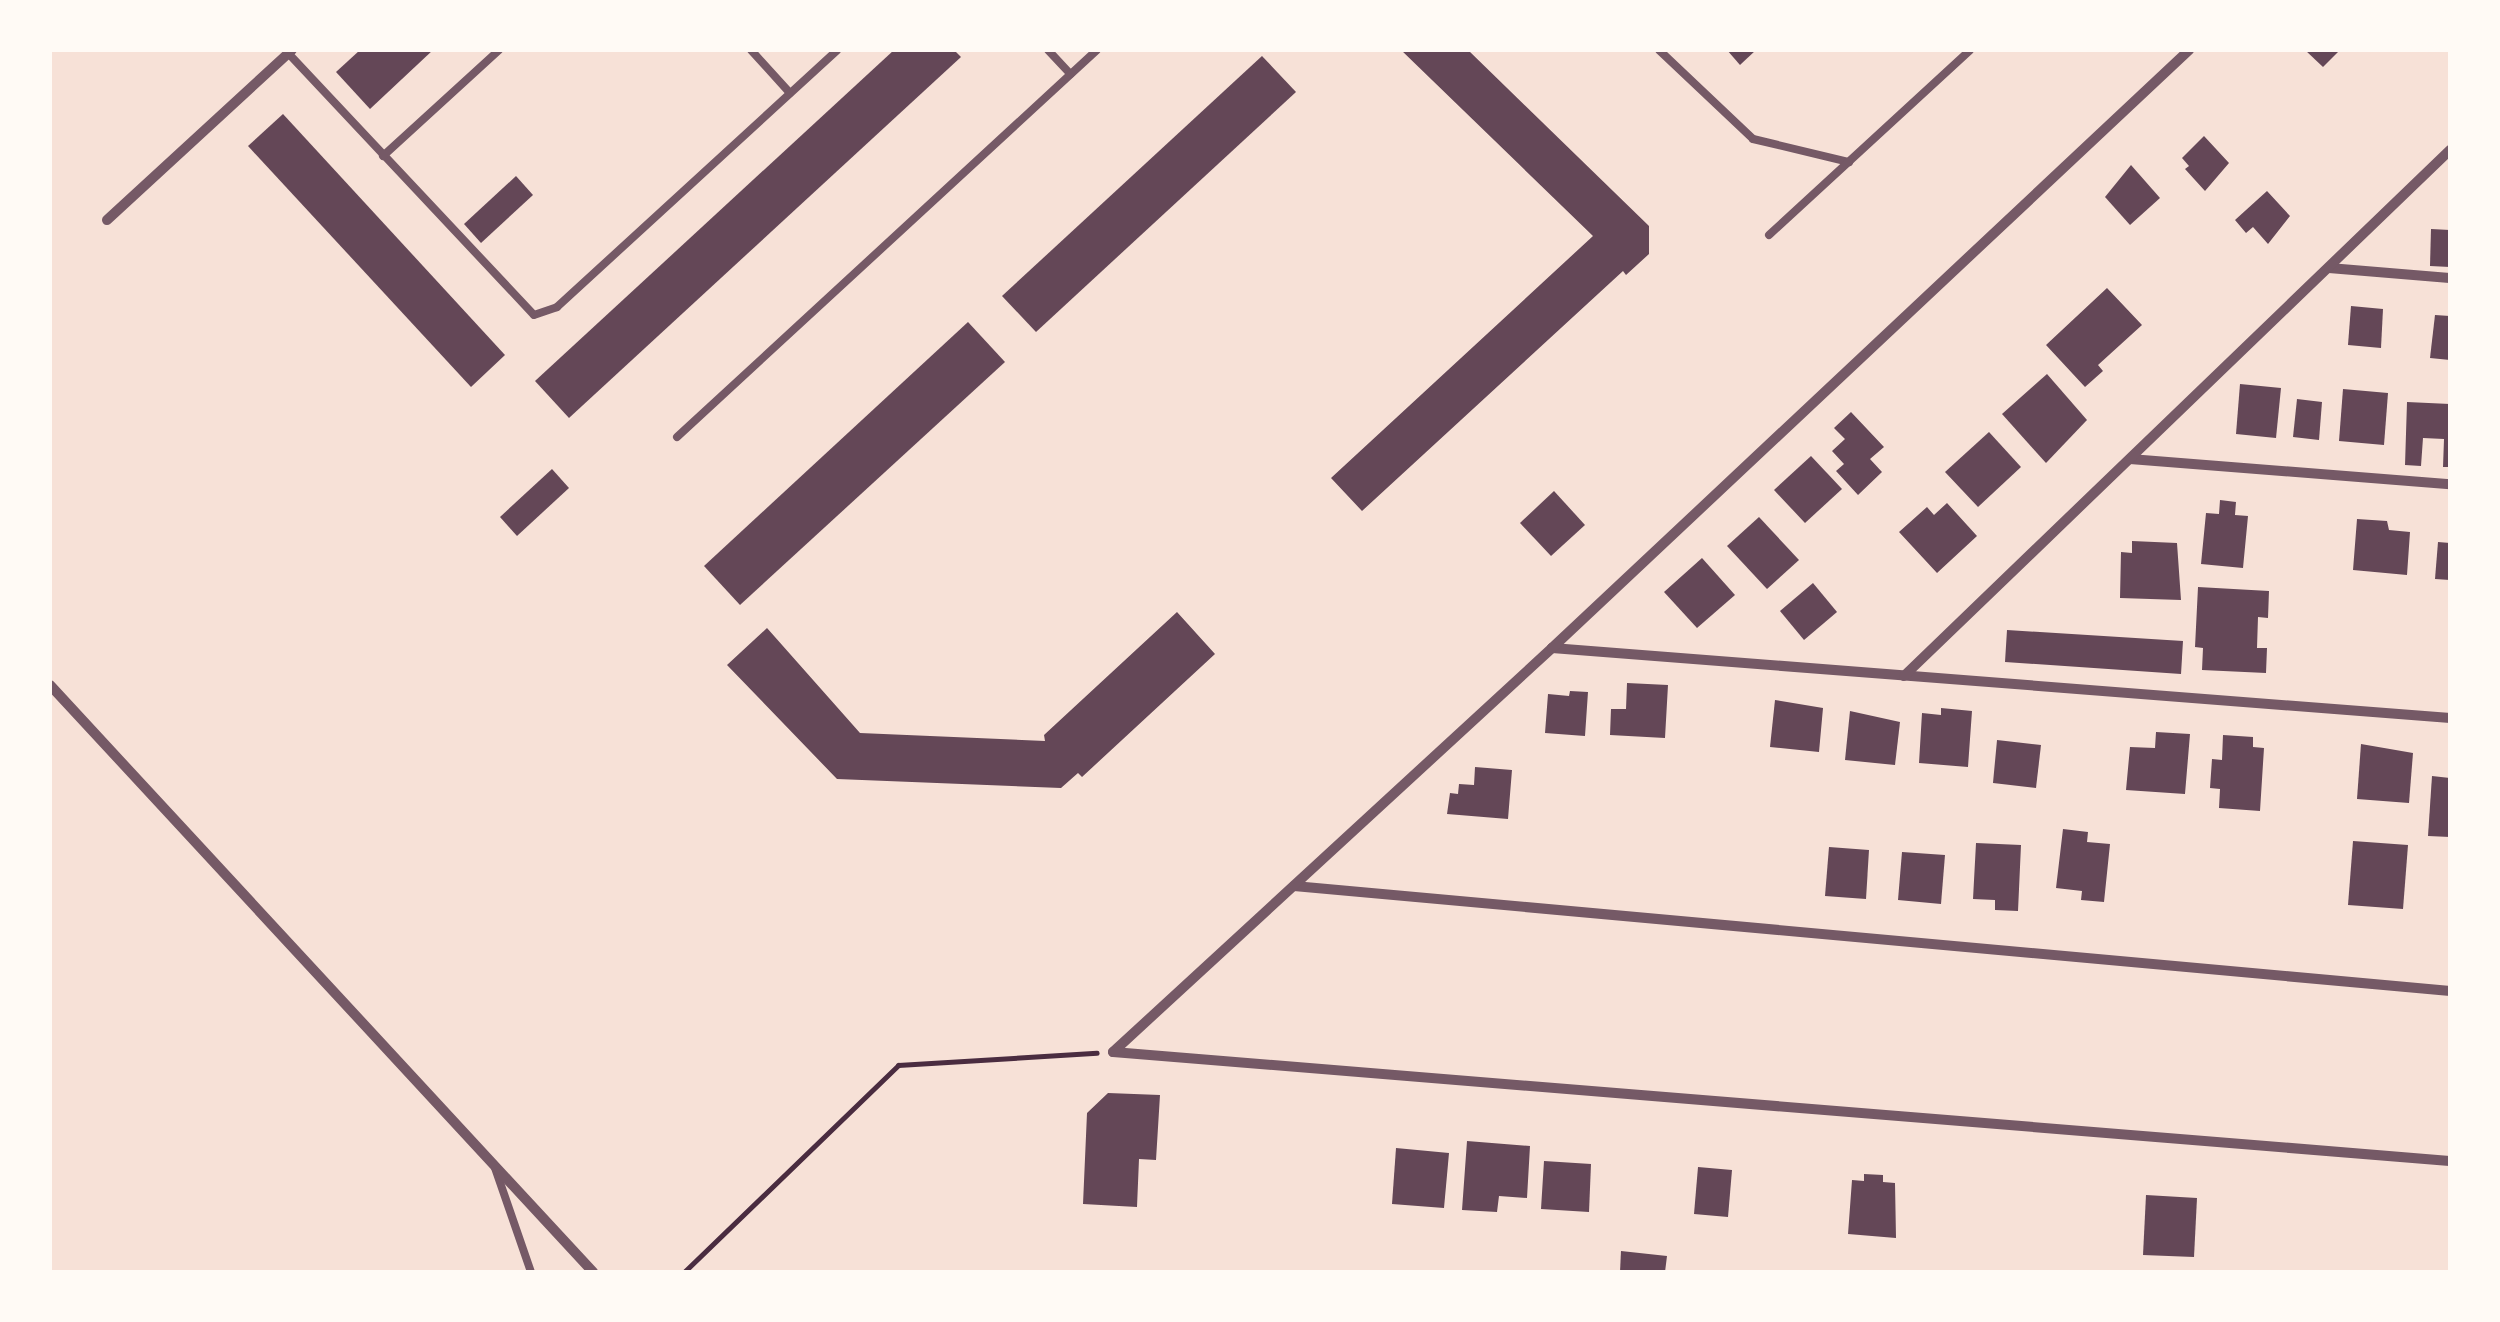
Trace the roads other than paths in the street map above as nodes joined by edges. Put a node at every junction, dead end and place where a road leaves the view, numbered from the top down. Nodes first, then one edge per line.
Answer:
1 (498, 50) edge
2 (751, 50) edge
3 (836, 50) edge
4 (1048, 50) edge
5 (1097, 50) edge
6 (1660, 50) edge
7 (1970, 50) edge
8 (2189, 50) edge
9 (290, 52) edge
10 (1070, 74) junction
11 (790, 93) junction
12 (2450, 150) edge
13 (383, 156) junction
14 (1849, 162) junction
15 (107, 220) dead end
16 (472, 234) dead end
17 (1769, 236) dead end
18 (462, 242) junction
19 (2328, 268) junction
20 (2450, 278) edge
21 (676, 437) dead end
22 (2130, 460) junction
23 (2450, 484) edge
24 (1552, 648) junction
25 (1904, 676) junction
26 (50, 686) edge
27 (2450, 718) edge
28 (1294, 886) junction
29 (2450, 991) edge
30 (2450, 1160) edge
31 (494, 1164) junction
32 (531, 1272) edge
33 (593, 1272) edge

1 - 13 lane
2 - 11 lane
3 - 11 lane
4 - 10 lane
5 - 10 lane
6 - 14 lane
7 - 14 lane
8 - 24 street
9 - 13 lane
9 - 15 street
10 - 21 lane
11 - 18 lane
12 - 19 street
13 - 18 lane
14 - 17 lane
16 - 18 lane
19 - 20 street
19 - 22 street
22 - 23 street
22 - 25 street
24 - 25 street
24 - 28 street
25 - 27 street
26 - 31 street
28 - 29 street
28 - 30 street
31 - 32 lane
31 - 33 street

